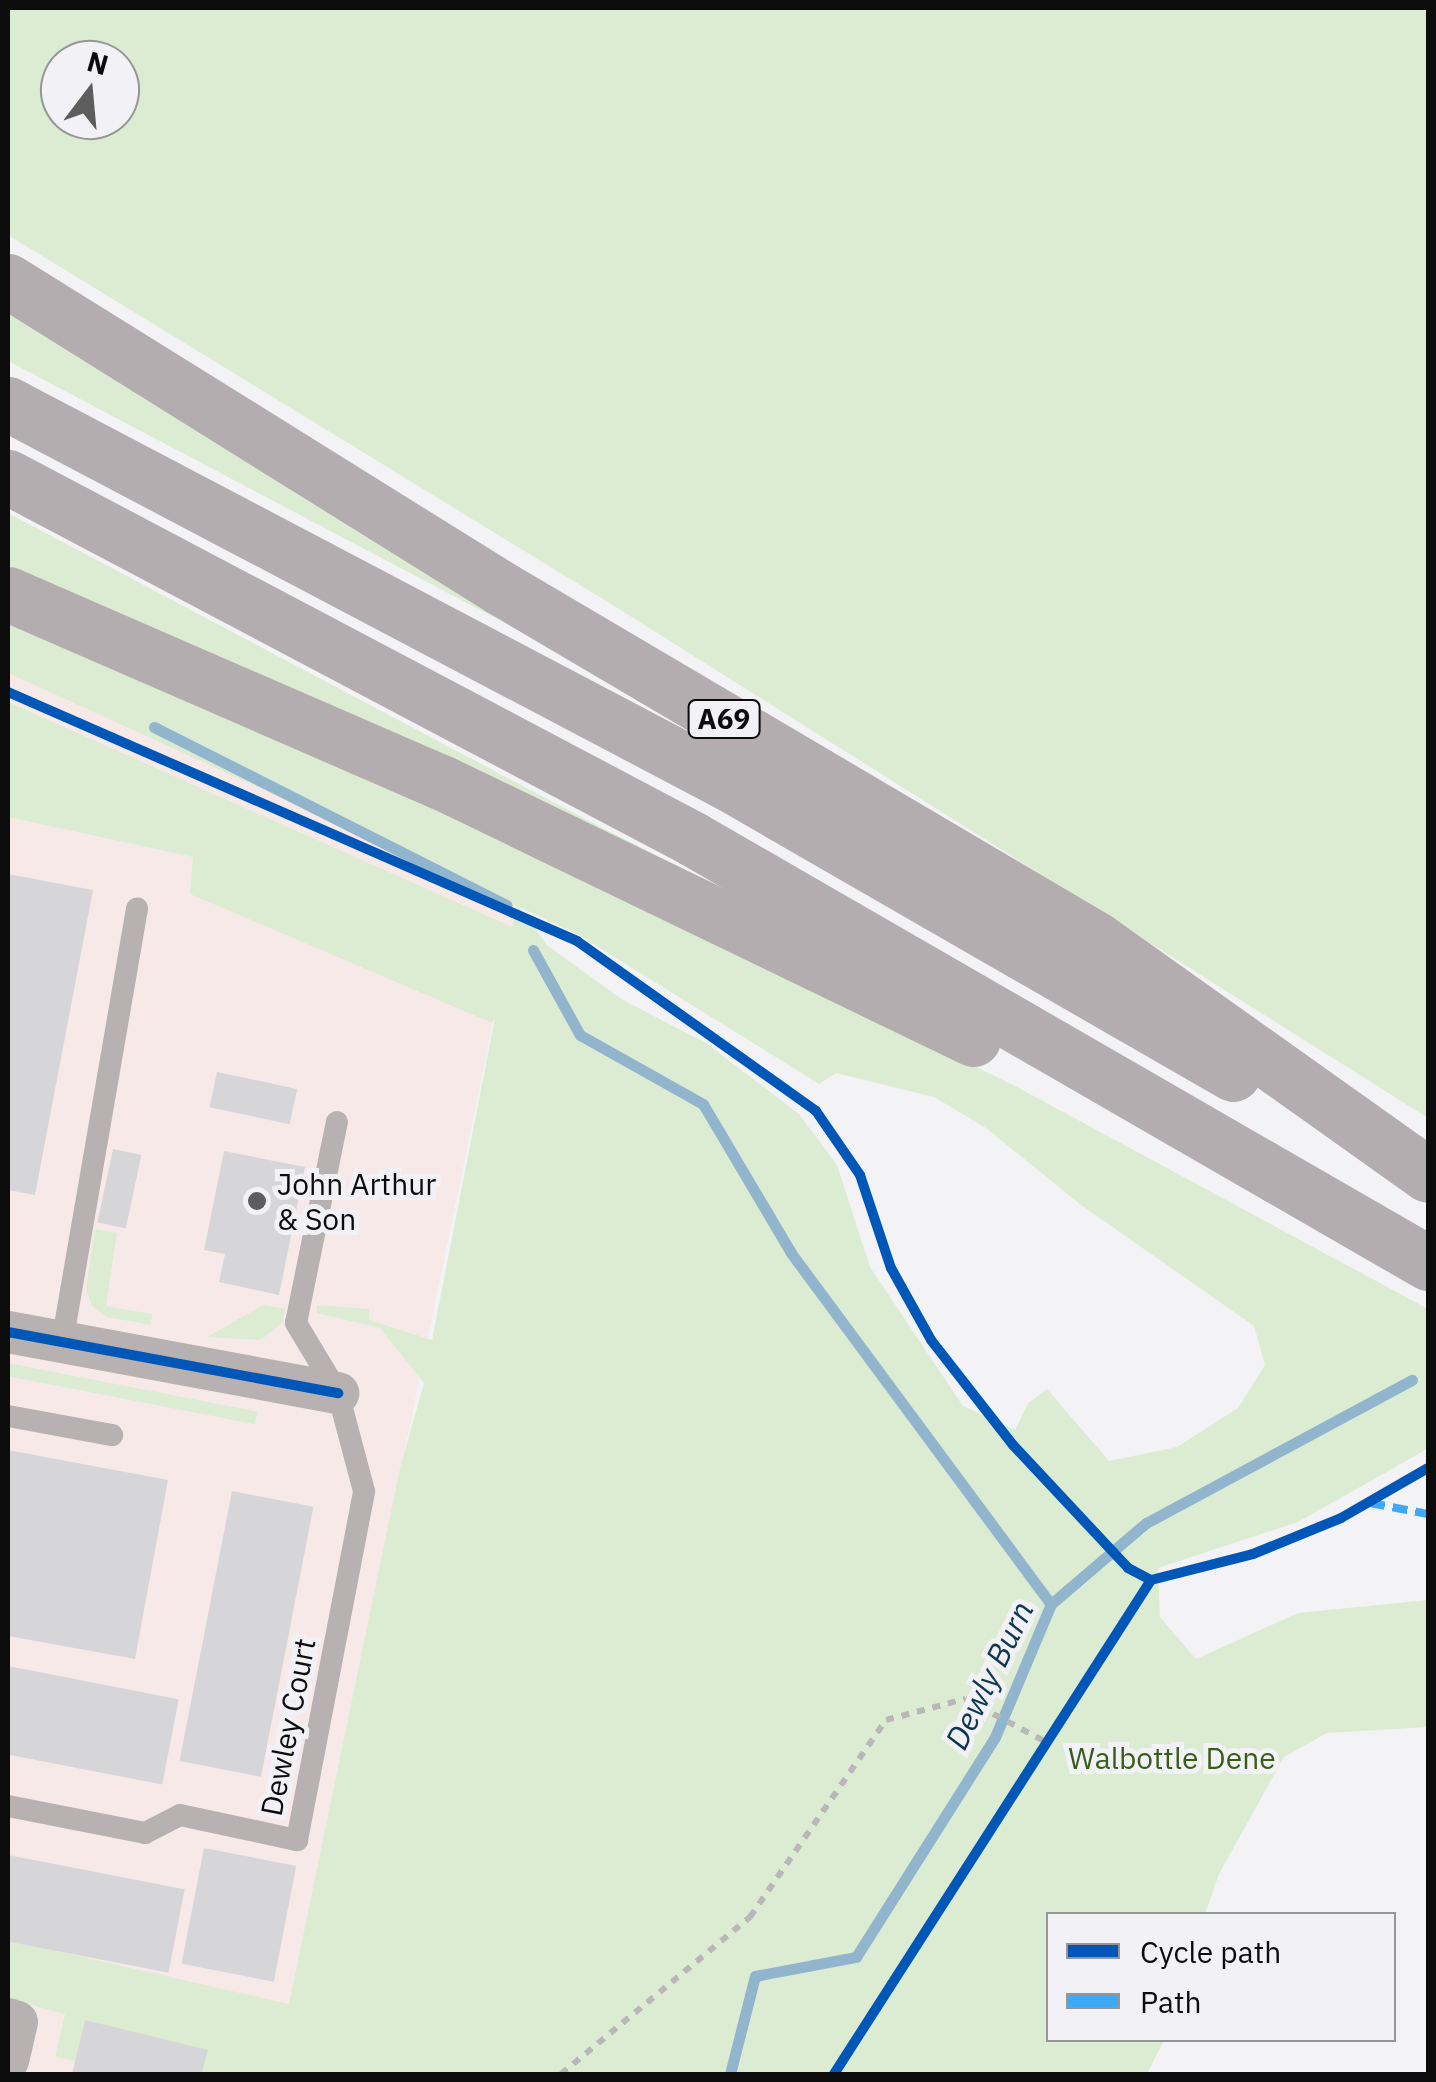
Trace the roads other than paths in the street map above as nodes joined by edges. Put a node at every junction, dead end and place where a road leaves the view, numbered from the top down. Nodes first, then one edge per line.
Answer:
1 (8, 281) edge
2 (8, 404) edge
3 (8, 477) edge
4 (8, 594) edge
5 (136, 908) dead end
6 (337, 1122) dead end
7 (1428, 1175) edge
8 (1428, 1187) edge
9 (1428, 1264) edge
10 (8, 1332) edge
11 (62, 1343) junction
12 (338, 1392) junction
13 (8, 1416) edge
14 (112, 1435) dead end
15 (8, 1806) edge
16 (8, 2019) edge
17 (8, 2060) edge

1 - 7 highway, A69
2 - 8 highway, A69
3 - 9 highway
4 - 9 highway
5 - 11 lane
6 - 12 lane
10 - 11 street
11 - 12 street
12 - 15 lane, Dewley Court
13 - 14 lane
16 - 17 street

